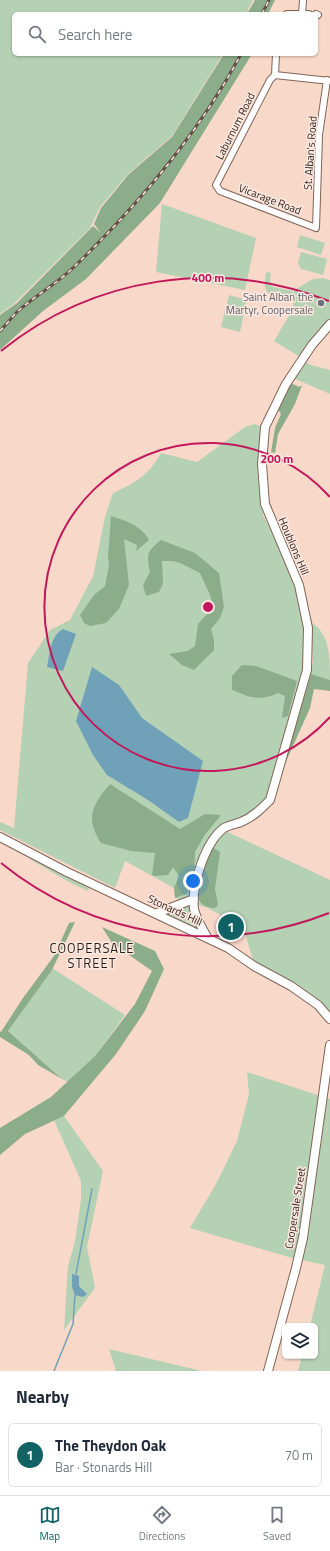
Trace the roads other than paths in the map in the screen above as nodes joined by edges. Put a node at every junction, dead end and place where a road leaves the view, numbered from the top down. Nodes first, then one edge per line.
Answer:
1 (303, 0) edge
2 (302, 12) edge
3 (276, 56) edge
4 (275, 75) junction
5 (329, 80) edge
6 (217, 189) joint
7 (316, 228) joint
8 (330, 324) edge
9 (0, 837) edge
10 (194, 900) junction
11 (157, 913) junction
12 (207, 936) junction
13 (330, 1019) edge
14 (330, 1045) edge
15 (268, 1371) edge

1 - 2 street
3 - 4 street
4 - 5 street
4 - 6 street, Laburnum Road
5 - 7 street, St. Alban's Road
6 - 7 street, Vicarage Road
8 - 10 street, Houblons Hill
9 - 11 street, Stonards Hill
10 - 11 street
10 - 12 street, Houblons Hill
11 - 12 street, Stonards Hill
12 - 13 street, Stonards Hill
14 - 15 street, Coopersale Street

